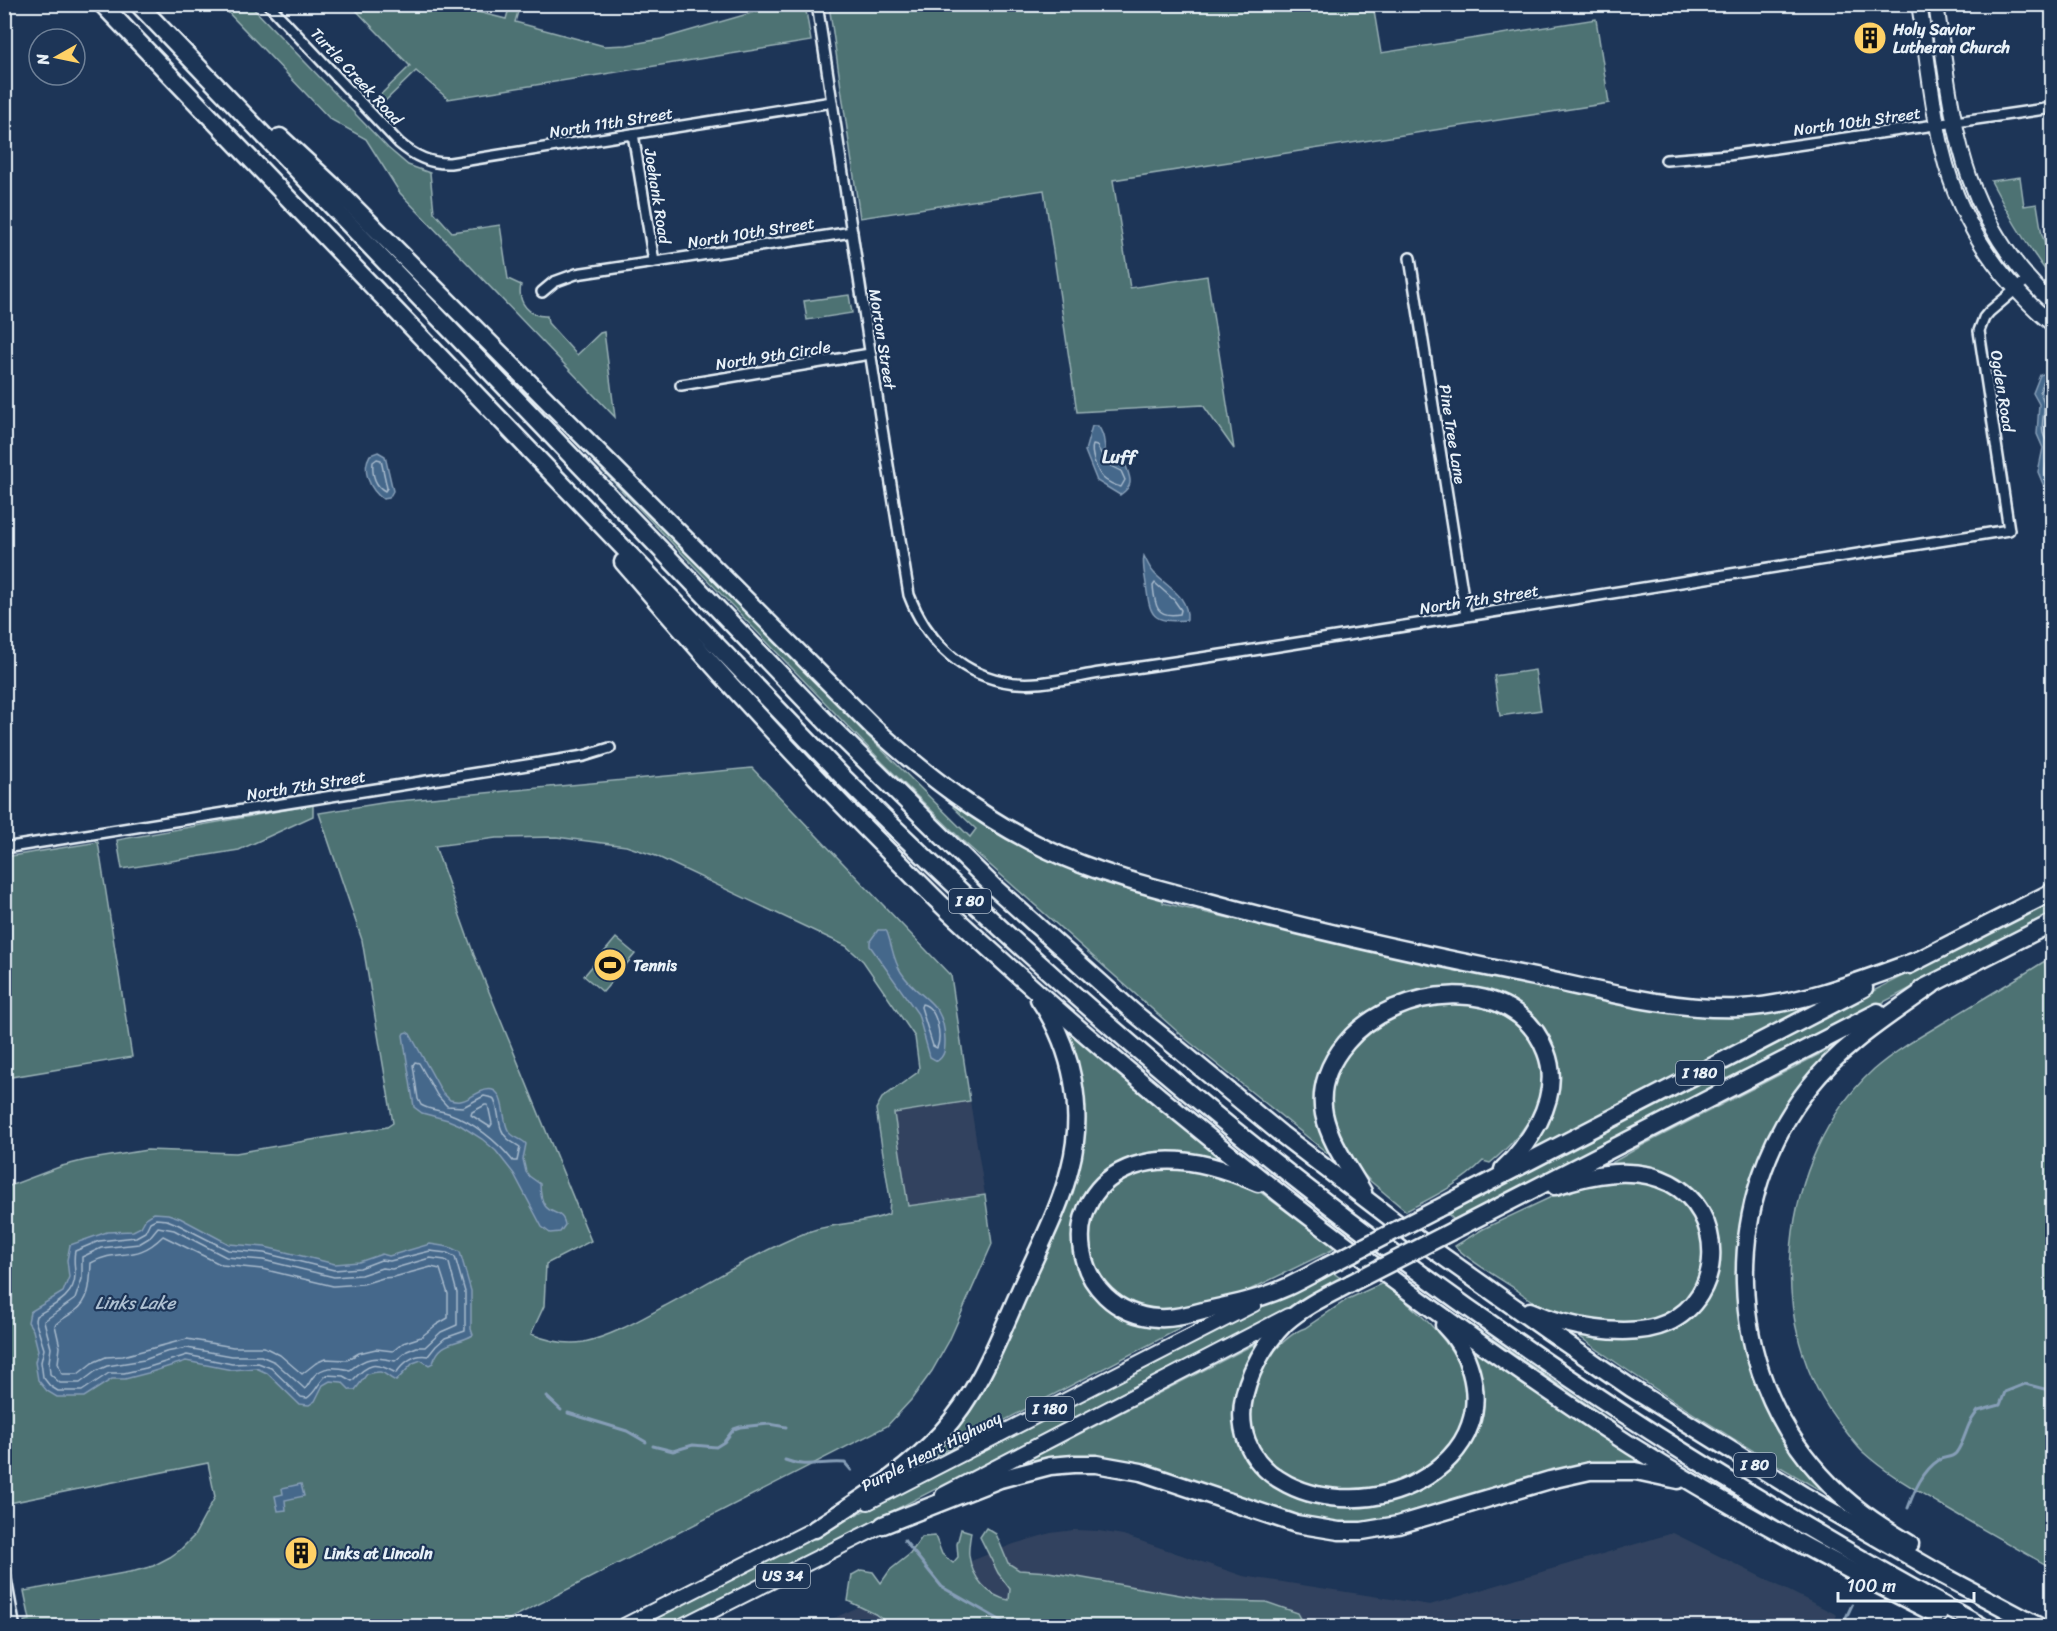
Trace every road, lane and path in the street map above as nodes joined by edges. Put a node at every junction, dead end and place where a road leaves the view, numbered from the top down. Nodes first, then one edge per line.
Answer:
1 (102, 4) edge
2 (138, 4) edge
3 (268, 4) edge
4 (817, 4) edge
5 (1919, 4) edge
6 (1936, 4) edge
7 (156, 23) junction
8 (832, 102) junction
9 (2052, 108) edge
10 (1954, 123) junction
11 (1938, 126) junction
12 (633, 134) junction
13 (399, 143) joint
14 (1666, 160) dead end
15 (852, 232) junction
16 (1410, 258) dead end
17 (654, 262) junction
18 (2029, 278) junction
19 (2016, 290) junction
20 (542, 292) dead end
21 (2052, 303) edge
22 (2052, 324) edge
23 (870, 354) junction
24 (681, 385) dead end
25 (513, 434) junction
26 (2009, 530) joint
27 (1466, 616) junction
28 (958, 661) joint
29 (610, 748) dead end
30 (4, 848) edge
31 (2052, 888) edge
32 (2052, 892) edge
33 (2022, 907) junction
34 (2052, 923) edge
35 (2052, 928) edge
36 (2023, 938) junction
37 (1918, 960) junction
38 (1026, 981) junction
39 (1932, 985) junction
40 (1483, 1185) junction
41 (1285, 1198) junction
42 (1366, 1198) junction
43 (1500, 1206) junction
44 (1483, 1286) junction
45 (1285, 1288) junction
46 (1314, 1302) junction
47 (1422, 1303) junction
48 (1716, 1497) junction
49 (884, 1525) junction
50 (815, 1529) junction
51 (4, 1571) edge
52 (14, 1626) edge
53 (624, 1626) edge
54 (682, 1626) edge
55 (1962, 1626) edge
56 (1981, 1626) edge
57 (2038, 1626) edge
58 (2048, 1626) edge

1 - 25 highway, I 80
2 - 7 highway, I 80
3 - 13 street, Turtle Creek Road
4 - 8 street, Morton Street
5 - 11 main road
6 - 10 main road
7 - 37 highway
7 - 42 highway, I 80
8 - 12 street, North 11th Street
8 - 15 street, Morton Street
9 - 10 street, North 10th Street
10 - 11 street, North 10th Street
10 - 18 main road
11 - 14 street, North 10th Street
11 - 19 main road
12 - 13 street, North 11th Street
12 - 17 street, Joehank Road
15 - 17 street, North 10th Street
15 - 23 street, Morton Street
16 - 27 street, Pine Tree Lane
17 - 20 street, North 10th Street
18 - 19 street, Ogden Road
18 - 21 main road
19 - 22 main road
19 - 26 street, Ogden Road
23 - 24 street, North 9th Circle
23 - 28 street, Morton Street
25 - 38 highway
25 - 56 highway, I 80
26 - 27 street, North 7th Street
27 - 28 street, North 7th Street
29 - 30 street, North 7th Street
31 - 33 highway
32 - 33 highway, I 180
33 - 37 highway, I 180
34 - 36 highway, I 180
35 - 36 highway
36 - 39 highway, I 180
37 - 40 highway, I 180
38 - 41 highway
38 - 50 highway
39 - 43 highway, I 180
39 - 58 highway
40 - 42 highway
40 - 45 highway, I 180, bridge
41 - 45 highway
41 - 47 highway
42 - 44 highway, I 80
43 - 44 highway
43 - 46 highway, I 180, bridge
44 - 57 highway, I 80
45 - 50 main road, Purple Heart Highway / I 180
46 - 47 highway
46 - 49 main road, I 180
47 - 48 highway
48 - 49 highway
48 - 55 highway
49 - 54 main road, US 34
50 - 53 main road, Purple Heart Highway / US 34
51 - 52 street

